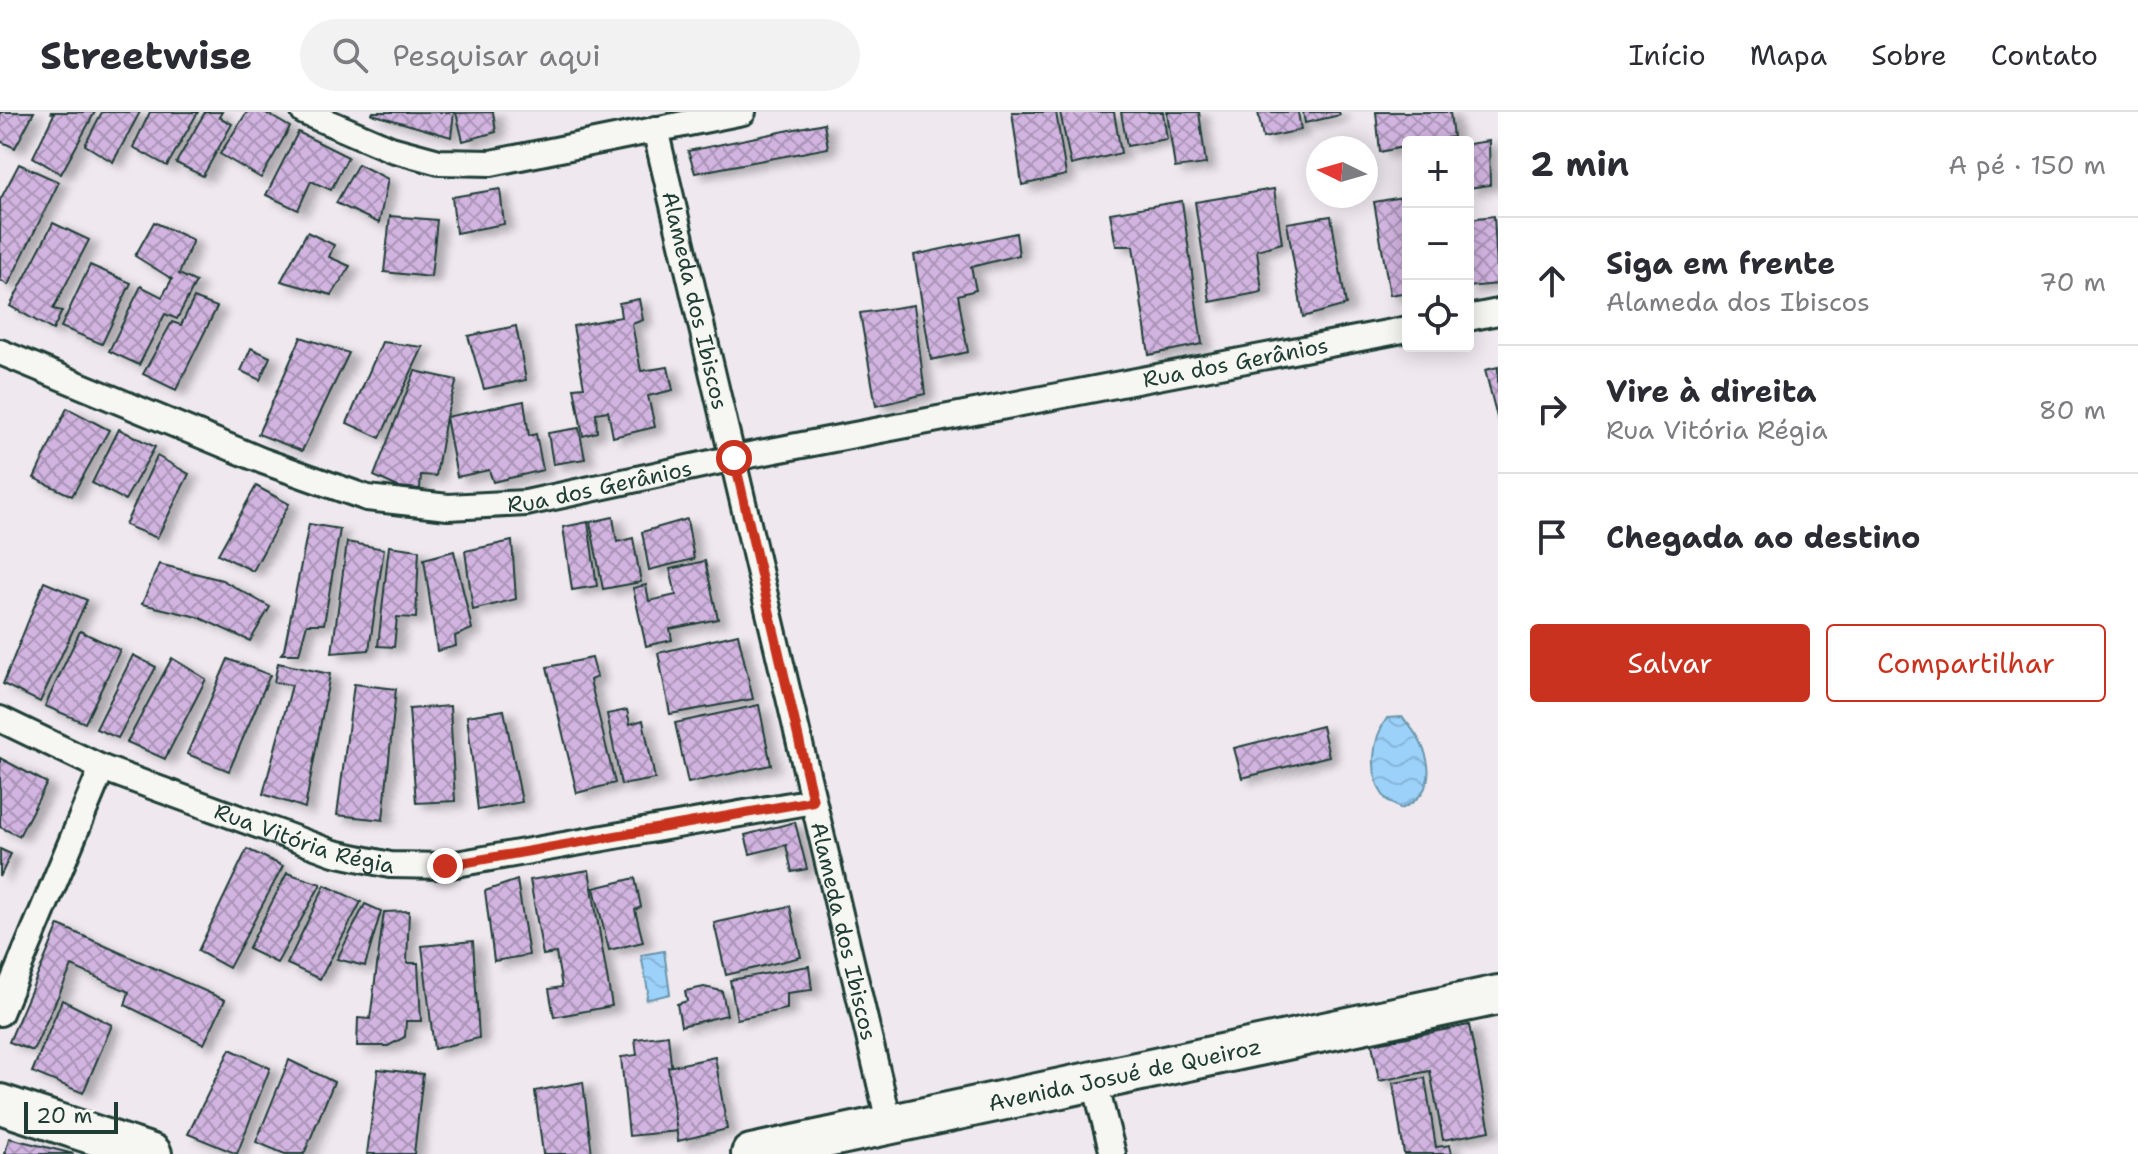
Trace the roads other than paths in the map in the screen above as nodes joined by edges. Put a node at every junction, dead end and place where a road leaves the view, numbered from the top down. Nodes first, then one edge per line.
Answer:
1 (304, 112) edge
2 (743, 112) edge
3 (655, 129) junction
4 (1498, 312) edge
5 (1474, 317) edge
6 (1402, 330) edge
7 (0, 352) edge
8 (734, 458) junction
9 (0, 719) edge
10 (102, 768) junction
11 (813, 801) junction
12 (1498, 995) edge
13 (0, 1013) edge
14 (1095, 1083) junction
15 (0, 1104) edge
16 (890, 1126) junction
17 (113, 1148) edge
18 (152, 1154) edge
19 (751, 1154) edge
20 (1113, 1154) edge

1 - 3 street
2 - 3 street
3 - 8 street, Alameda dos Ibiscos
4 - 5 street
6 - 8 street, Rua dos Gerânios
7 - 8 street, Rua dos Gerânios
8 - 11 street, Alameda dos Ibiscos
9 - 10 street, Rua Vitória Régia
10 - 11 street, Rua Vitória Régia
10 - 13 street
11 - 16 street, Alameda dos Ibiscos
12 - 14 main road, Avenida Josué de Queiroz
14 - 16 main road, Avenida Josué de Queiroz
14 - 20 street
15 - 17 main road
16 - 19 main road, Avenida Josué de Queiroz
17 - 18 main road

